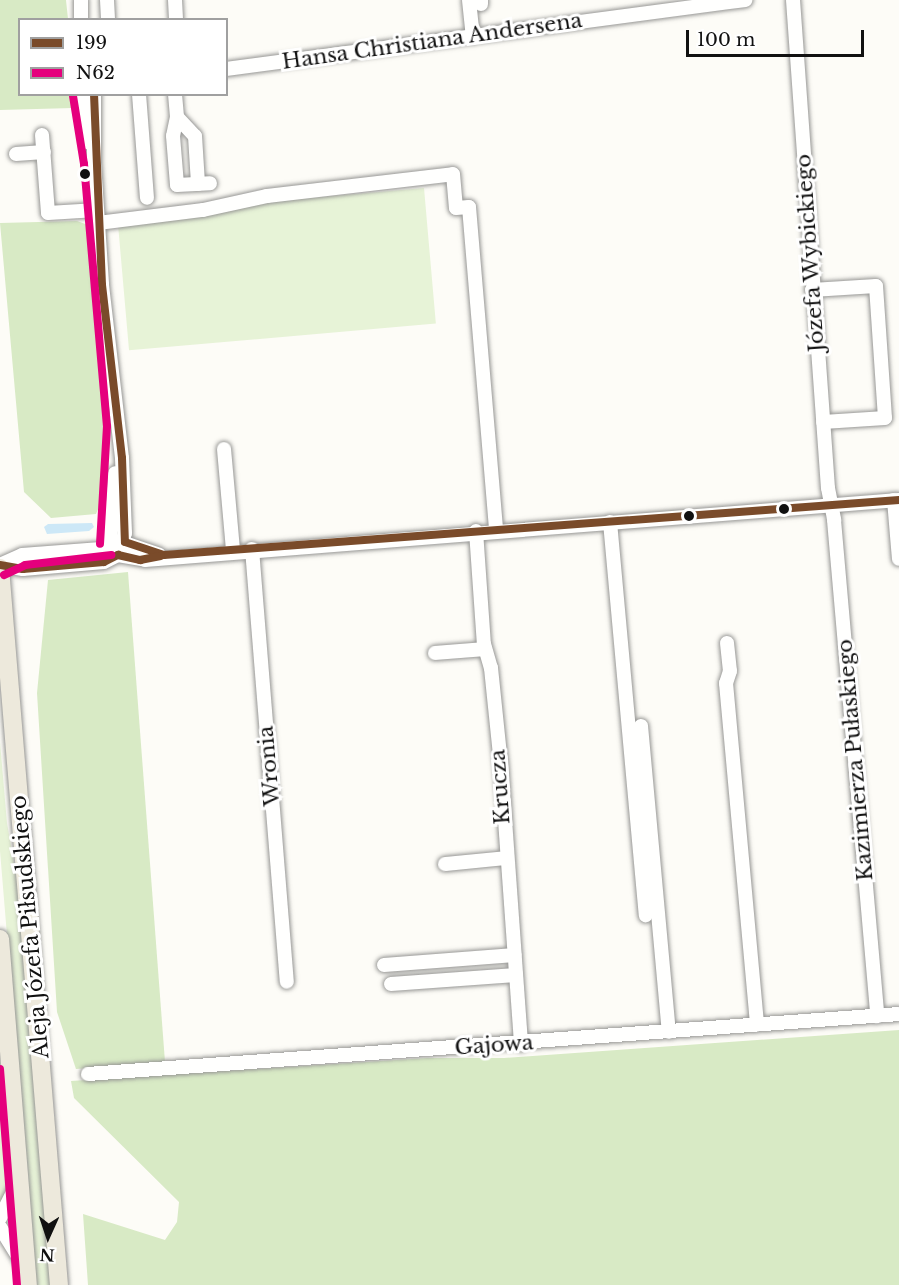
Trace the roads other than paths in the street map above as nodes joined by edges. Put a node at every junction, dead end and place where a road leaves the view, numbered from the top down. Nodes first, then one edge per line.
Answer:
1 (81, 0) edge
2 (107, 0) edge
3 (175, 0) edge
4 (745, 0) edge
5 (793, 0) edge
6 (477, 1) edge
7 (81, 18) edge
8 (108, 18) edge
9 (176, 18) edge
10 (473, 37) junction
11 (228, 69) edge
12 (83, 96) edge
13 (94, 96) edge
14 (139, 96) edge
15 (175, 96) edge
16 (177, 117) junction
17 (42, 135) dead end
18 (44, 152) junction
19 (16, 154) dead end
20 (94, 163) junction
21 (147, 198) dead end
22 (98, 216) junction
23 (812, 290) junction
24 (823, 422) junction
25 (224, 448) dead end
26 (896, 500) edge
27 (831, 505) junction
28 (610, 522) junction
29 (496, 530) junction
30 (476, 531) junction
31 (118, 547) junction
32 (252, 549) junction
33 (232, 550) junction
34 (899, 559) edge
35 (0, 566) edge
36 (727, 643) dead end
37 (485, 649) junction
38 (435, 653) dead end
39 (641, 726) dead end
40 (506, 858) junction
41 (446, 864) dead end
42 (646, 915) dead end
43 (0, 939) edge
44 (515, 955) junction
45 (384, 965) dead end
46 (516, 975) junction
47 (287, 982) dead end
48 (391, 984) dead end
49 (899, 1014) edge
50 (877, 1016) junction
51 (757, 1025) junction
52 (659, 1028) junction
53 (521, 1044) junction
54 (88, 1074) dead end
55 (20, 1178) junction
56 (0, 1218) edge
57 (0, 1227) edge
58 (28, 1278) edge
59 (59, 1285) edge

1 - 7 street
2 - 8 street
3 - 9 street
4 - 10 street, Hansa Christiana Andersena
5 - 23 street, Józefa Wybickiego
6 - 10 street
10 - 11 street, Hansa Christiana Andersena
12 - 20 street
13 - 20 street
14 - 21 street
15 - 16 street
16 - 16 street
17 - 18 street
18 - 19 street
18 - 22 street
20 - 22 street
22 - 29 street
22 - 31 street
23 - 24 street, Józefa Wybickiego
23 - 24 street
24 - 27 street, Józefa Wybickiego
25 - 33 street
26 - 27 street
26 - 34 street
27 - 28 street
27 - 50 street, Kazimierza Pułaskiego
28 - 29 street
28 - 42 street
29 - 30 street
30 - 32 street
30 - 37 street, Krucza
31 - 33 street
31 - 35 street
32 - 33 street
32 - 47 street, Wronia
35 - 59 main road, Aleja Józefa Piłsudskiego
36 - 51 street
37 - 38 street
37 - 40 street, Krucza
39 - 52 street
40 - 41 street
40 - 44 street, Krucza
43 - 55 main road, Aleja Józefa Piłsudskiego
44 - 45 street
44 - 46 street, Krucza
46 - 48 street
46 - 53 street, Krucza
49 - 50 street, Gajowa
50 - 51 street, Gajowa
51 - 52 street, Gajowa
52 - 53 street, Gajowa
53 - 54 street, Gajowa
55 - 56 street
55 - 58 main road, Aleja Józefa Piłsudskiego
57 - 58 street

